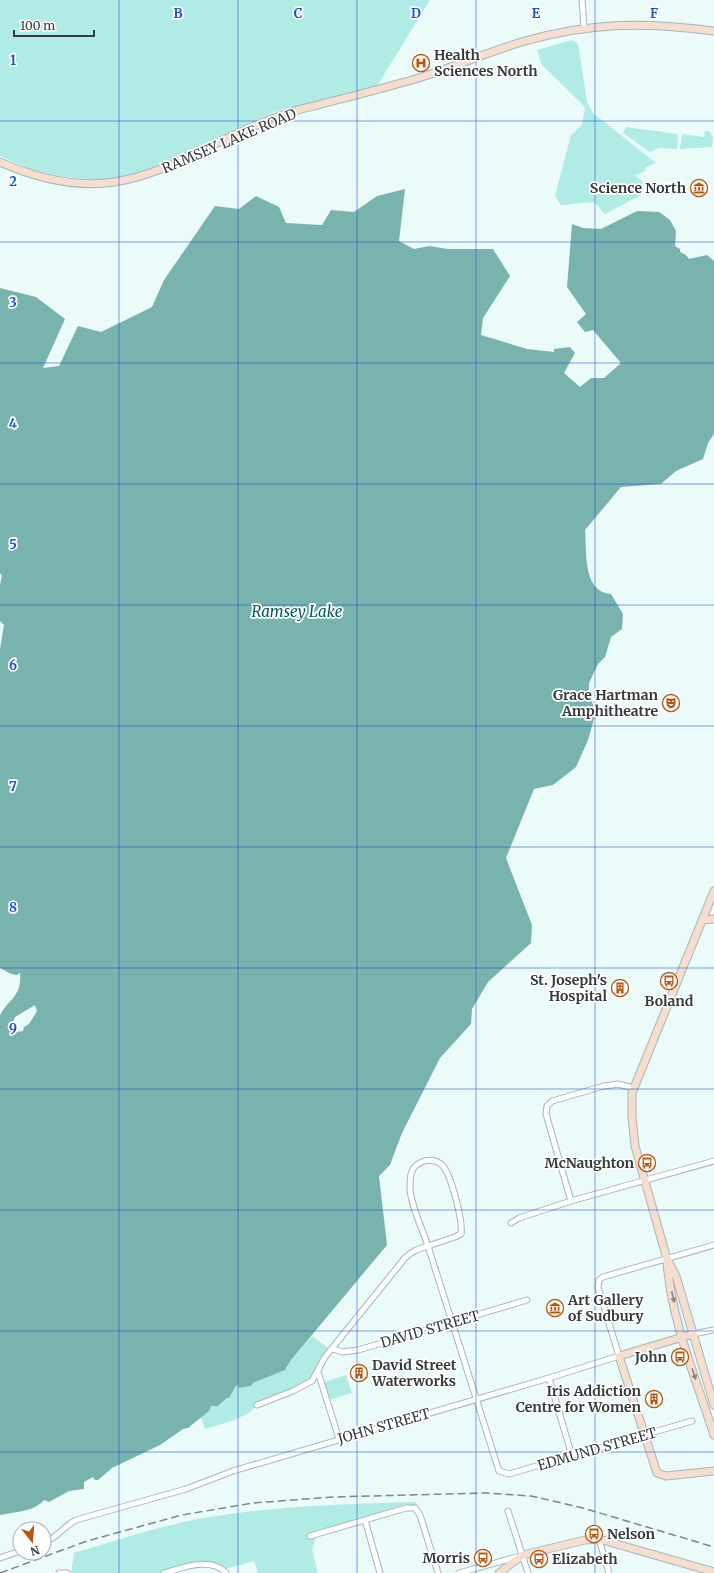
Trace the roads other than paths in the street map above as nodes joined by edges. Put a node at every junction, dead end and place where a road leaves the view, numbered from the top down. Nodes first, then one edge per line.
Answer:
1 (582, 0) edge
2 (584, 27) junction
3 (714, 31) edge
4 (0, 162) edge
5 (714, 891) edge
6 (714, 919) edge
7 (702, 920) junction
8 (634, 1088) junction
9 (714, 1161) edge
10 (644, 1182) junction
11 (571, 1201) junction
12 (511, 1223) dead end
13 (714, 1245) edge
14 (428, 1246) junction
15 (667, 1259) junction
16 (527, 1300) dead end
17 (453, 1323) junction
18 (714, 1330) edge
19 (693, 1334) junction
20 (683, 1337) junction
21 (333, 1349) junction
22 (619, 1356) junction
23 (318, 1372) junction
24 (549, 1378) junction
25 (477, 1400) junction
26 (257, 1404) dead end
27 (714, 1405) edge
28 (692, 1421) dead end
29 (644, 1435) junction
30 (714, 1435) edge
31 (339, 1440) junction
32 (572, 1456) junction
33 (714, 1471) edge
34 (508, 1511) dead end
35 (365, 1520) junction
36 (310, 1536) dead end
37 (52, 1538) edge
38 (599, 1539) junction
39 (12, 1554) edge
40 (523, 1555) junction
41 (0, 1558) edge
42 (697, 1570) edge
43 (714, 1572) edge
44 (59, 1573) edge
45 (67, 1573) edge
46 (164, 1573) edge
47 (226, 1573) edge
48 (380, 1573) edge
49 (438, 1573) edge
50 (459, 1573) edge
51 (500, 1573) edge
52 (528, 1573) edge
53 (609, 1573) edge

1 - 2 street
2 - 3 street, RAMSEY LAKE ROAD
2 - 4 street, RAMSEY LAKE ROAD
5 - 7 street
6 - 7 street
7 - 8 street
8 - 10 street
8 - 11 street
9 - 10 street
10 - 11 street
10 - 15 street
11 - 12 street
13 - 15 street
14 - 14 street
14 - 17 street
14 - 21 street
15 - 19 street
15 -> 20 street
15 - 22 street
16 - 17 street, DAVID STREET
17 - 21 street, DAVID STREET
17 - 25 street
18 - 19 street, JOHN STREET
19 - 20 street, JOHN STREET
19 - 27 street
20 - 22 street, JOHN STREET
20 -> 30 street
21 - 23 street
22 - 24 street, JOHN STREET
22 - 29 street
23 - 26 street
23 - 31 street
24 - 25 street, JOHN STREET
24 - 32 street
25 - 31 street, JOHN STREET
25 - 32 street, EDMUND STREET
28 - 29 street, EDMUND STREET
29 - 32 street, EDMUND STREET
29 - 33 street
31 - 37 street, JOHN STREET
34 - 40 street
35 - 36 street
35 - 48 street
35 - 49 street
38 - 40 street
38 - 42 street
38 - 53 street
39 - 41 street
40 - 50 street
40 - 51 street
40 - 52 street
42 - 43 street
44 - 45 street
46 - 47 street

